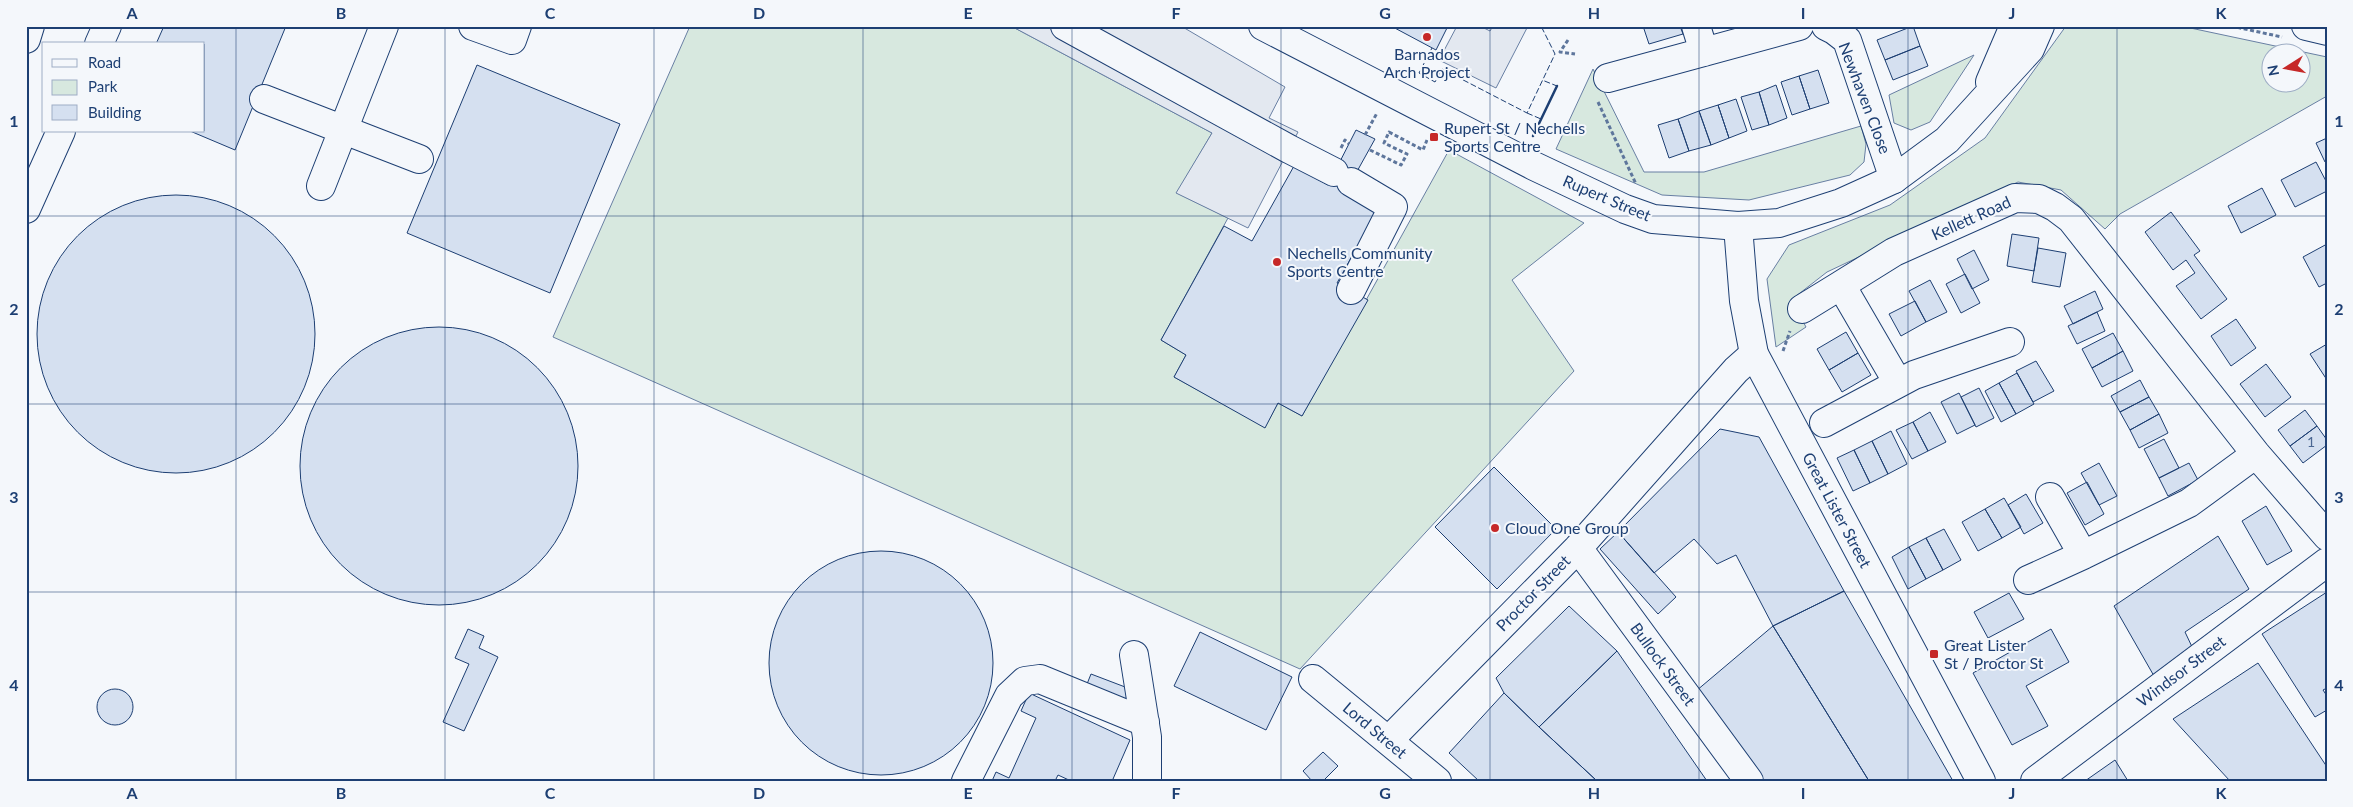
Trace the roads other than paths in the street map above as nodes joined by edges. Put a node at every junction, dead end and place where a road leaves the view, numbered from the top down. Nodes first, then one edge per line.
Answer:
1 (30, 26) edge
2 (107, 26) edge
3 (384, 26) edge
4 (473, 26) edge
5 (517, 26) edge
6 (1065, 26) edge
7 (1264, 26) edge
8 (1696, 26) edge
9 (1799, 26) edge
10 (1826, 26) edge
11 (1997, 26) edge
12 (2014, 26) edge
13 (2040, 26) edge
14 (2327, 31) edge
15 (2297, 32) edge
16 (26, 39) edge
17 (100, 42) edge
18 (1704, 52) junction
19 (1602, 87) road end
20 (264, 99) dead end
21 (1980, 104) junction
22 (343, 129) junction
23 (61, 132) edge
24 (419, 159) dead end
25 (1894, 179) junction
26 (321, 186) dead end
27 (26, 209) edge
28 (1738, 226) junction
29 (1841, 285) junction
30 (1350, 290) dead end
31 (1802, 309) road end
32 (2010, 342) dead end
33 (1754, 354) junction
34 (1898, 383) junction
35 (1824, 423) dead end
36 (2256, 454) junction
37 (2050, 496) dead end
38 (2327, 536) edge
39 (1578, 548) junction
40 (2083, 555) junction
41 (2327, 562) edge
42 (2028, 580) dead end
43 (1134, 655) dead end
44 (1313, 679) dead end
45 (1145, 722) junction
46 (1389, 740) junction
47 (966, 781) edge
48 (1147, 781) edge
49 (1436, 781) edge
50 (1750, 781) edge
51 (1981, 781) edge
52 (2035, 781) edge

1 - 16 street
2 - 17 street
3 - 22 street
4 - 5 street
6 - 30 street
7 - 28 street, Rupert Street
8 - 18 street
9 - 18 street
10 - 25 street, Newhaven Close
11 - 21 street
12 - 21 street, Rupert Street
13 - 21 street, Rupert Street
14 - 15 street
18 - 19 street
20 - 22 street
21 - 25 street, Rupert Street
22 - 24 street
22 - 26 street
23 - 27 street
25 - 28 street, Rupert Street
28 - 33 street, Great Lister Street
29 - 31 street, Kellett Road
29 - 34 street
29 - 36 street, Kellett Road
32 - 34 street
33 - 39 street, Proctor Street
33 - 51 street, Great Lister Street
34 - 35 street
36 - 38 street, Kellett Road
36 - 40 street
37 - 40 street
39 - 46 street, Proctor Street
39 - 50 street, Bullock Street
40 - 42 street
41 - 52 street, Windsor Street
43 - 45 street
44 - 46 street, Lord Street
45 - 47 street
45 - 48 street
46 - 49 street, Lord Street

